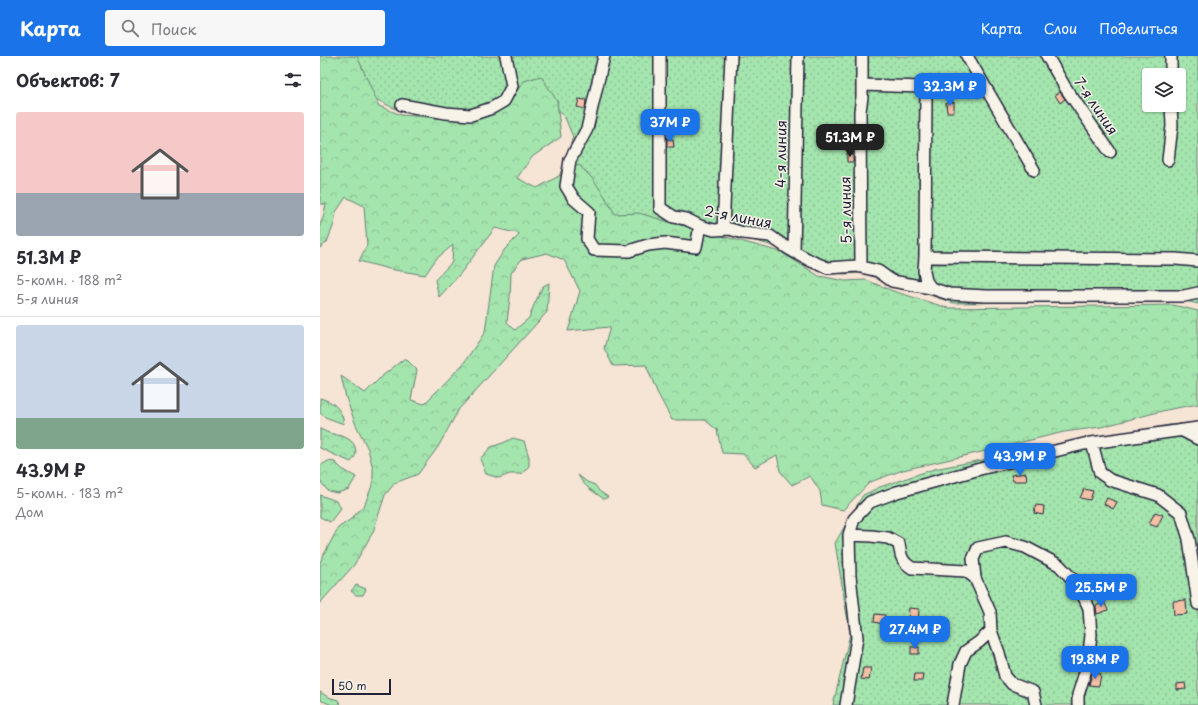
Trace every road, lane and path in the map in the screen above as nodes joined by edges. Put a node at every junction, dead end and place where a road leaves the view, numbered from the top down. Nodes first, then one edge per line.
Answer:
1 (506, 56) edge
2 (604, 56) edge
3 (660, 56) edge
4 (731, 56) edge
5 (798, 56) edge
6 (862, 56) edge
7 (966, 56) edge
8 (1047, 56) edge
9 (1171, 56) edge
10 (1171, 68) edge
11 (862, 85) junction
12 (402, 105) dead end
13 (1171, 112) edge
14 (1110, 152) dead end
15 (1168, 160) dead end
16 (1034, 170) dead end
17 (700, 226) junction
18 (723, 229) junction
19 (794, 252) junction
20 (925, 256) junction
21 (1198, 261) edge
22 (862, 267) junction
23 (931, 288) junction
24 (1198, 293) edge
25 (1198, 428) edge
26 (1182, 431) junction
27 (1198, 439) edge
28 (1092, 443) junction
29 (849, 536) junction
30 (975, 578) junction
31 (1198, 604) edge
32 (991, 631) junction
33 (846, 705) edge
34 (954, 705) edge
35 (1036, 705) edge
36 (1078, 705) edge

1 - 12 street
2 - 17 street
3 - 17 street, 2-я линия
4 - 18 street
5 - 19 street, 4-я линия
6 - 11 street, 5-я линия
7 - 16 street
8 - 14 street, 7-я линия
9 - 10 street
11 - 20 street
11 - 22 street, 5-я линия
13 - 15 street
17 - 18 street, 2-я линия
18 - 19 street, 2-я линия
19 - 22 street, 2-я линия
20 - 21 street
20 - 23 street
22 - 23 street, 2-я линия
23 - 24 street, 2-я линия
25 - 26 street
26 - 27 street
26 - 28 street
28 - 29 street
28 - 31 street
29 - 30 street
29 - 33 street
30 - 32 street
30 - 36 street
32 - 34 street
32 - 35 street

